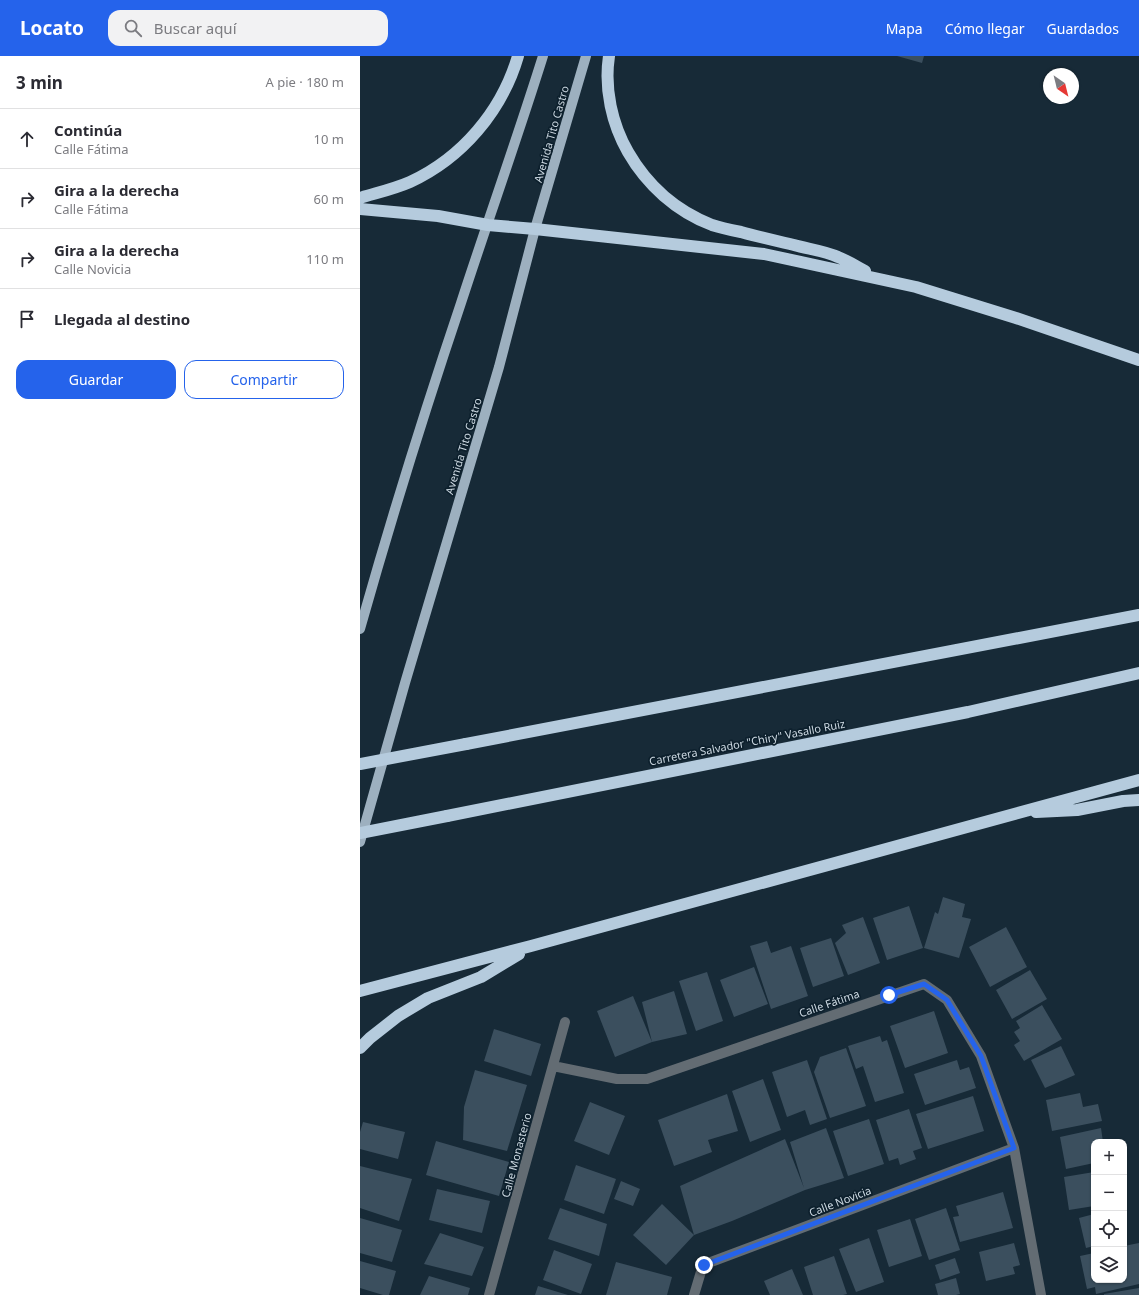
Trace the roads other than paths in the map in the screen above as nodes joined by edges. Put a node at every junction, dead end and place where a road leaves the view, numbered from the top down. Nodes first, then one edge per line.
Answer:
1 (518, 56) edge
2 (542, 56) edge
3 (586, 56) edge
4 (609, 56) edge
5 (360, 198) edge
6 (360, 209) edge
7 (488, 225) junction
8 (536, 229) junction
9 (877, 278) junction
10 (1139, 360) edge
11 (1139, 615) edge
12 (360, 629) edge
13 (1139, 673) edge
14 (360, 764) edge
15 (1139, 780) edge
16 (1139, 800) edge
17 (1015, 813) junction
18 (360, 833) edge
19 (360, 842) edge
20 (530, 946) junction
21 (360, 991) edge
22 (565, 1022) dead end
23 (360, 1048) edge
24 (553, 1066) junction
25 (1014, 1148) junction
26 (489, 1295) edge
27 (694, 1295) edge
28 (1040, 1295) edge

1 - 5 highway
2 - 7 main road
3 - 8 main road, Avenida Tito Castro
4 - 9 highway
6 - 7 highway
7 - 8 highway
7 - 12 main road
8 - 9 highway
8 - 19 main road, Avenida Tito Castro
9 - 10 highway
11 - 14 highway, bridge
13 - 18 highway, Carretera Salvador "Chiry" Vasallo Ruiz, bridge
15 - 17 highway
16 - 17 highway
17 - 20 highway
20 - 21 highway
20 - 23 highway
22 - 24 street, Calle Monasterio
24 - 25 street, Calle Fátima
24 - 26 street, Calle Monasterio
25 - 27 street, Calle Novicia
25 - 28 street, Calle Fátima

